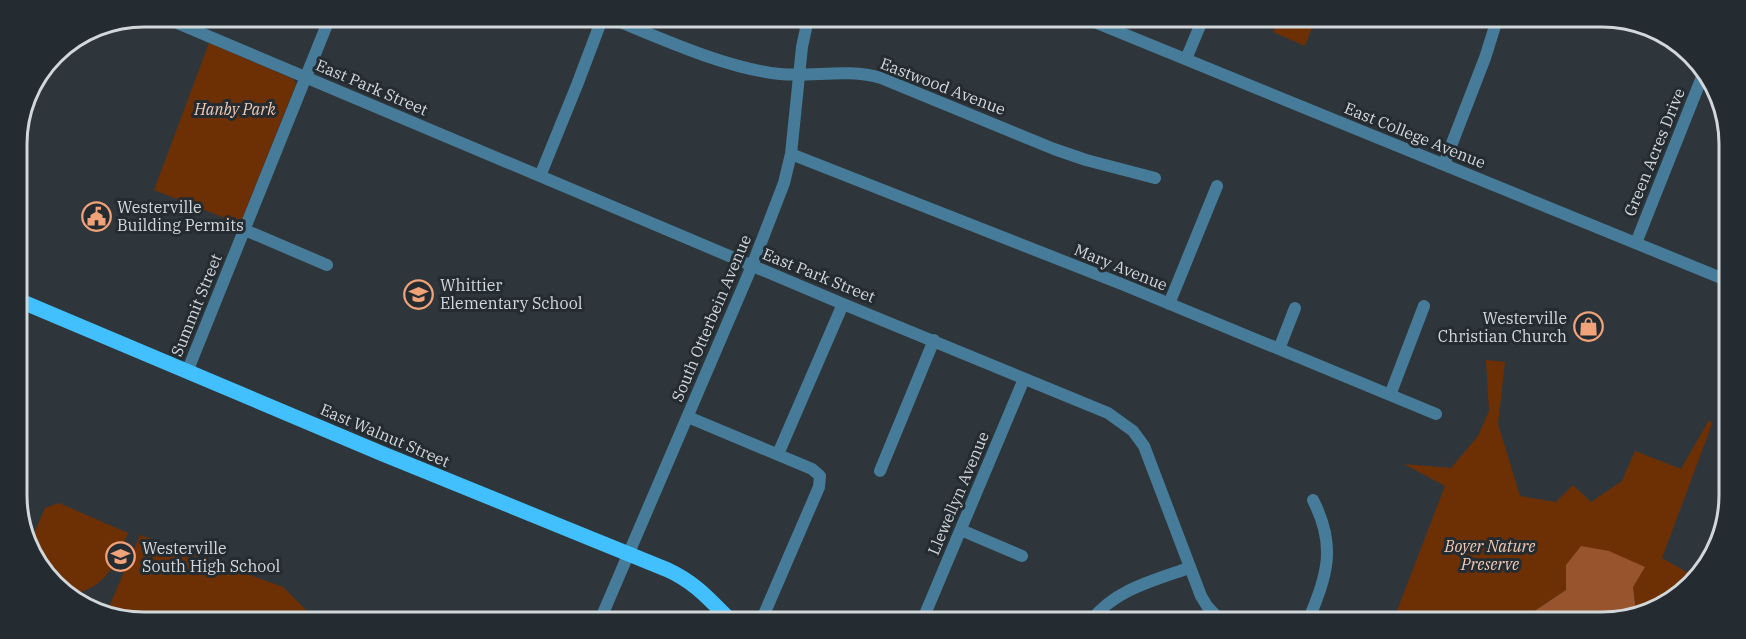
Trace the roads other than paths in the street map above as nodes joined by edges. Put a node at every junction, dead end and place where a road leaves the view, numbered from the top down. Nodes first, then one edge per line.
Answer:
1 (187, 27) edge
2 (326, 27) edge
3 (599, 27) edge
4 (634, 27) edge
5 (806, 27) edge
6 (1107, 27) edge
7 (1199, 27) edge
8 (1494, 27) edge
9 (1186, 59) junction
10 (799, 75) junction
11 (306, 77) junction
12 (1700, 81) edge
13 (791, 154) junction
14 (1443, 164) junction
15 (540, 176) junction
16 (1155, 178) dead end
17 (1217, 186) dead end
18 (245, 230) junction
19 (1636, 243) junction
20 (327, 265) dead end
21 (752, 266) junction
22 (1719, 277) edge
23 (27, 304) edge
24 (843, 304) junction
25 (1169, 304) junction
26 (1425, 306) dead end
27 (1295, 308) dead end
28 (934, 340) junction
29 (1279, 349) junction
30 (187, 372) junction
31 (1024, 379) junction
32 (1390, 395) junction
33 (1436, 414) dead end
34 (688, 417) junction
35 (778, 454) junction
36 (880, 471) dead end
37 (1313, 500) dead end
38 (961, 530) junction
39 (628, 555) junction
40 (1022, 556) dead end
41 (1189, 568) junction
42 (604, 612) edge
43 (722, 612) edge
44 (765, 612) edge
45 (926, 612) edge
46 (1098, 612) edge
47 (1213, 612) edge
48 (1312, 612) edge

1 - 11 street, East Park Street
2 - 11 street, Summit Street
3 - 15 street
4 - 10 street, Eastwood Avenue
5 - 10 street, South Otterbein Avenue
6 - 9 street, East College Avenue
7 - 9 street
8 - 14 street
9 - 14 street, East College Avenue
10 - 13 street, South Otterbein Avenue
10 - 16 street, Eastwood Avenue
11 - 15 street, East Park Street
11 - 18 street, Summit Street
12 - 19 street, Green Acres Drive
13 - 21 street, South Otterbein Avenue
13 - 25 street, Mary Avenue
14 - 19 street, East College Avenue
15 - 21 street, East Park Street
17 - 25 street
18 - 20 street
18 - 30 street, Summit Street
19 - 22 street, East College Avenue
21 - 24 street, East Park Street
21 - 34 street, South Otterbein Avenue
23 - 30 main road, East Walnut Street
24 - 28 street, East Park Street
24 - 35 street
25 - 29 street, Mary Avenue
26 - 32 street
27 - 29 street
28 - 31 street, East Park Street
28 - 36 street
29 - 32 street, Mary Avenue
30 - 39 main road, East Walnut Street
31 - 38 street, Llewellyn Avenue
31 - 41 street, East Park Street
32 - 33 street, Mary Avenue
34 - 35 street
34 - 39 street, South Otterbein Avenue
35 - 44 street
37 - 48 street
38 - 40 street
38 - 45 street, Llewellyn Avenue
39 - 42 street, South Otterbein Avenue
39 - 43 main road, East Walnut Street
41 - 46 street
41 - 47 street, East Park Street

